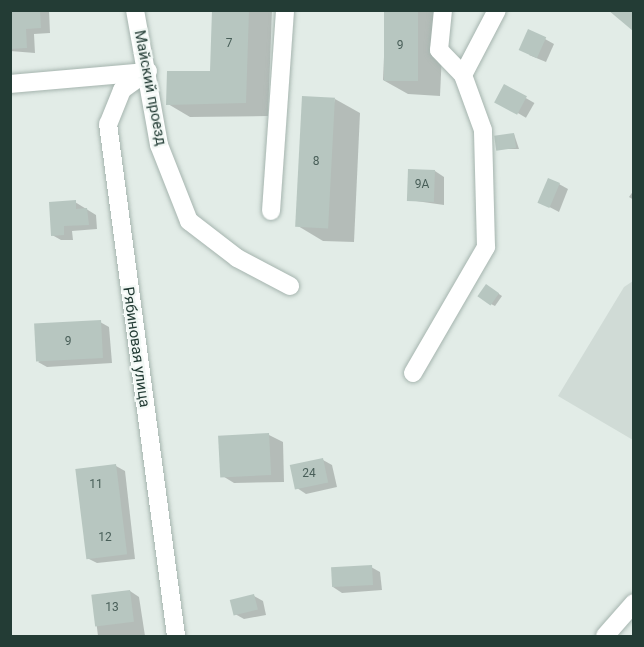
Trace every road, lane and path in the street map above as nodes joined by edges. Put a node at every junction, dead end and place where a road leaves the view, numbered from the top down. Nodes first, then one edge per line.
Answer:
1 (135, 10) edge
2 (285, 10) edge
3 (443, 10) edge
4 (497, 10) edge
5 (147, 72) junction
6 (463, 75) junction
7 (10, 84) edge
8 (271, 210) dead end
9 (290, 286) dead end
10 (413, 374) dead end
11 (633, 603) edge
12 (176, 636) edge
13 (605, 636) edge

1 - 5 lane, Майский проезд
2 - 8 lane
3 - 6 lane
4 - 6 lane
5 - 7 lane
5 - 9 lane, Майский проезд
5 - 12 lane, Рябиновая улица
6 - 10 lane
11 - 13 lane

